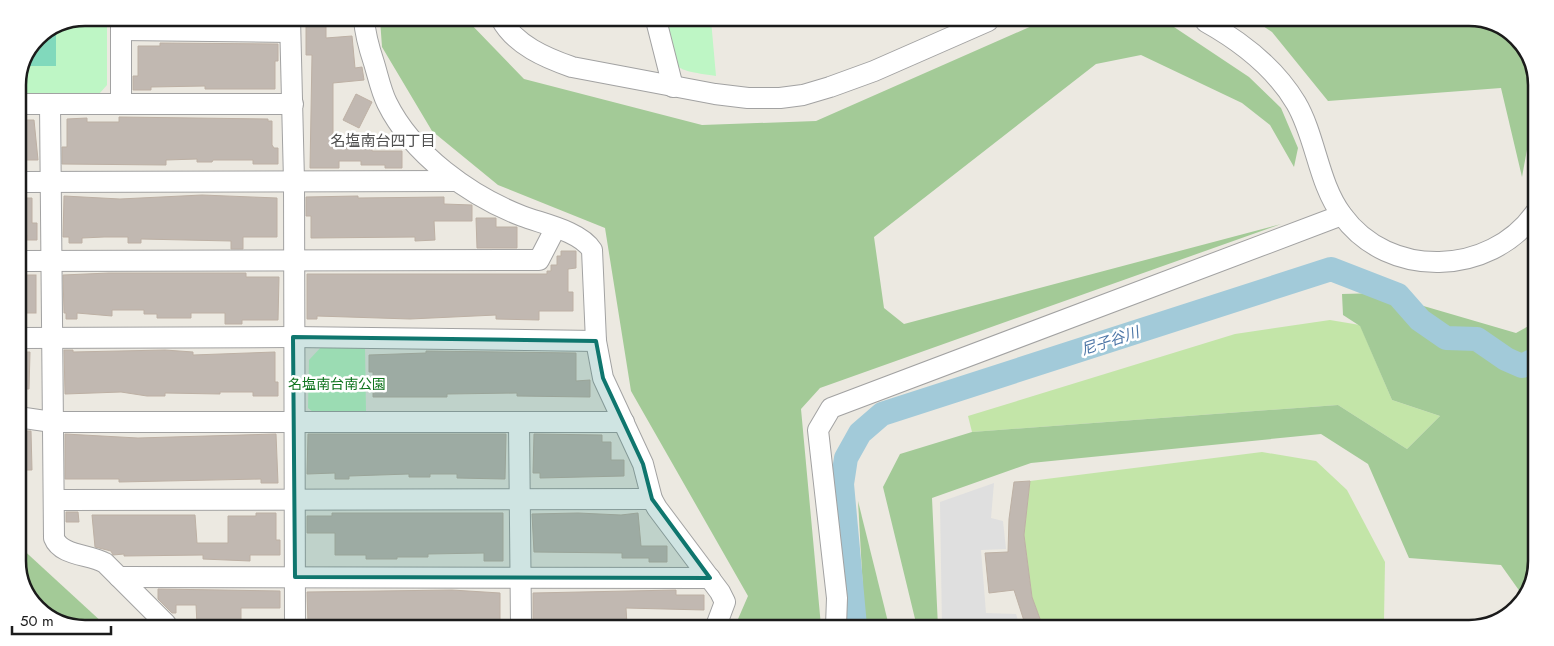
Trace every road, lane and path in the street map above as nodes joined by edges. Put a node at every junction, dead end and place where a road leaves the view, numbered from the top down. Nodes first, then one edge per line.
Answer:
1 (121, 26) edge
2 (290, 26) edge
3 (365, 26) edge
4 (508, 26) edge
5 (655, 26) edge
6 (976, 26) edge
7 (1212, 26) edge
8 (673, 87) junction
9 (26, 104) edge
10 (50, 104) junction
11 (121, 104) junction
12 (293, 104) junction
13 (294, 181) junction
14 (26, 182) edge
15 (51, 182) junction
16 (457, 182) junction
17 (1342, 215) junction
18 (1528, 221) edge
19 (555, 229) junction
20 (26, 261) edge
21 (52, 261) junction
22 (293, 261) junction
23 (293, 337) junction
24 (26, 338) edge
25 (52, 338) junction
26 (596, 341) junction
27 (26, 418) edge
28 (294, 421) junction
29 (52, 422) junction
30 (624, 422) junction
31 (519, 423) junction
32 (652, 499) junction
33 (54, 500) junction
34 (294, 500) junction
35 (521, 500) junction
36 (119, 577) junction
37 (295, 577) junction
38 (520, 578) junction
39 (710, 578) junction
40 (162, 620) edge
41 (295, 620) edge
42 (521, 620) edge
43 (718, 620) edge
44 (836, 620) edge

1 - 11 street
2 - 12 street
3 - 16 street
4 - 8 street
5 - 8 street
6 - 8 street
7 - 17 street
9 - 10 street
10 - 11 street
10 - 15 street
11 - 12 street
12 - 13 street
13 - 15 street
13 - 16 street
13 - 22 street
14 - 15 street
15 - 21 street
16 - 19 street
17 - 18 street
17 - 44 street
19 - 22 street
19 - 26 street
20 - 21 street
21 - 22 street
21 - 25 street
22 - 23 street
23 - 25 street
23 - 26 street
23 - 28 street
24 - 25 street
25 - 29 street
26 - 30 street
27 - 29 street
28 - 29 street
28 - 31 street
28 - 34 street
29 - 33 street
30 - 31 street
30 - 32 street
31 - 35 street
32 - 35 street
32 - 39 street
33 - 34 street
33 - 36 street
34 - 35 street
34 - 37 street
35 - 38 street
36 - 37 street
36 - 40 street
37 - 38 street
37 - 41 street
38 - 39 street
38 - 42 street
39 - 43 street

